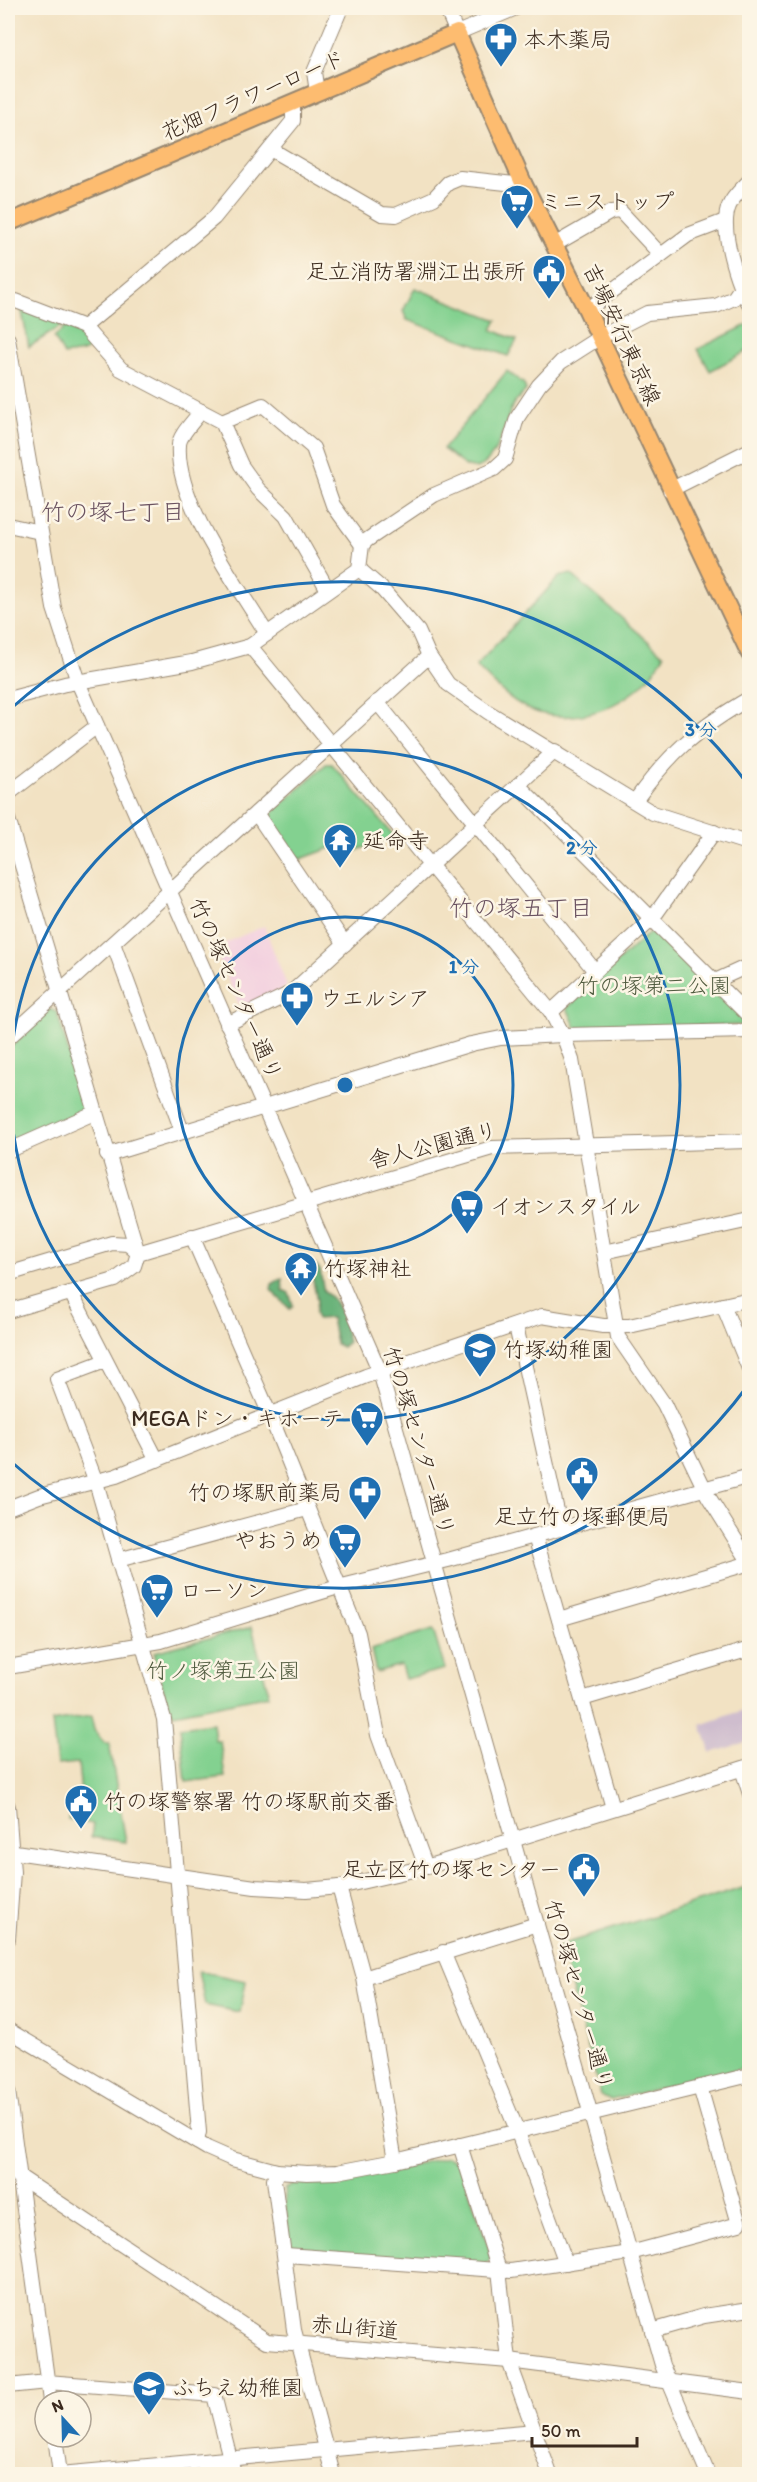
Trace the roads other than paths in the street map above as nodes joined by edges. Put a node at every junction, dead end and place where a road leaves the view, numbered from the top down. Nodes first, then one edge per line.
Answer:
1 (341, 8) edge
2 (446, 8) edge
3 (516, 8) edge
4 (457, 33) junction
5 (317, 92) junction
6 (293, 103) junction
7 (272, 150) junction
8 (750, 180) edge
9 (524, 185) junction
10 (725, 221) junction
11 (8, 223) edge
12 (554, 245) junction
13 (662, 255) junction
14 (740, 289) junction
15 (8, 303) edge
16 (750, 305) edge
17 (587, 310) junction
18 (84, 327) junction
19 (600, 337) junction
20 (8, 339) edge
21 (201, 411) junction
22 (222, 422) junction
23 (750, 450) edge
24 (670, 490) junction
25 (8, 525) edge
26 (40, 532) junction
27 (362, 545) junction
28 (359, 569) junction
29 (328, 590) junction
30 (267, 634) junction
31 (250, 646) junction
32 (750, 654) edge
33 (429, 656) junction
34 (78, 682) junction
35 (750, 698) edge
36 (8, 699) edge
37 (377, 702) junction
38 (97, 726) junction
39 (331, 744) junction
40 (555, 751) junction
41 (518, 785) junction
42 (8, 794) edge
43 (635, 801) junction
44 (256, 813) junction
45 (8, 819) edge
46 (474, 825) junction
47 (714, 832) junction
48 (750, 844) edge
49 (430, 866) junction
50 (170, 891) junction
51 (652, 919) junction
52 (113, 943) junction
53 (345, 944) junction
54 (750, 965) edge
55 (596, 971) junction
56 (715, 981) junction
57 (59, 991) junction
58 (550, 1012) junction
59 (750, 1017) edge
60 (227, 1024) junction
61 (750, 1031) edge
62 (563, 1035) junction
63 (8, 1038) edge
64 (264, 1107) junction
65 (94, 1113) junction
66 (182, 1131) junction
67 (750, 1141) edge
68 (585, 1144) junction
69 (8, 1151) edge
70 (107, 1155) junction
71 (306, 1202) junction
72 (750, 1220) edge
73 (192, 1236) junction
74 (604, 1252) junction
75 (138, 1253) junction
76 (8, 1274) edge
77 (71, 1293) junction
78 (750, 1299) edge
79 (723, 1305) junction
80 (8, 1311) edge
81 (516, 1326) junction
82 (616, 1326) junction
83 (105, 1361) junction
84 (750, 1371) edge
85 (380, 1372) junction
86 (270, 1415) junction
87 (157, 1460) junction
88 (750, 1476) edge
89 (96, 1482) junction
90 (704, 1489) junction
91 (8, 1508) edge
92 (307, 1509) junction
93 (561, 1529) junction
94 (535, 1536) junction
95 (118, 1560) junction
96 (434, 1563) junction
97 (750, 1563) edge
98 (338, 1587) junction
99 (559, 1619) junction
100 (143, 1645) junction
101 (750, 1649) edge
102 (8, 1667) edge
103 (582, 1699) junction
104 (746, 1768) edge
105 (750, 1794) edge
106 (8, 1806) edge
107 (613, 1808) junction
108 (513, 1840) junction
109 (10, 1851) edge
110 (426, 1867) junction
111 (177, 1877) junction
112 (339, 1887) junction
113 (537, 1924) junction
114 (8, 1939) edge
115 (443, 1952) junction
116 (364, 1978) junction
117 (8, 2030) edge
118 (750, 2075) edge
119 (700, 2087) junction
120 (8, 2091) edge
121 (591, 2112) junction
122 (517, 2130) junction
123 (197, 2142) junction
124 (460, 2145) junction
125 (395, 2161) junction
126 (277, 2171) junction
127 (13, 2178) edge
128 (630, 2253) junction
129 (286, 2255) junction
130 (566, 2263) junction
131 (499, 2270) junction
132 (750, 2309) edge
133 (652, 2331) junction
134 (297, 2344) junction
135 (509, 2361) junction
136 (668, 2381) junction
137 (47, 2382) junction
138 (8, 2386) edge
139 (48, 2389) edge
140 (750, 2392) edge
141 (535, 2431) junction
142 (57, 2449) edge
143 (326, 2451) junction
144 (230, 2458) junction
145 (135, 2471) edge
146 (60, 2474) edge
147 (234, 2475) edge
148 (333, 2475) edge
149 (550, 2475) edge
150 (708, 2475) edge

1 - 5 street
2 - 4 street
3 - 4 street, 花畑フラワーロード
4 - 5 main road, 花畑フラワーロード
4 - 9 main road, 吉場安行東京線
5 - 6 main road, 花畑フラワーロード
6 - 7 street
6 - 11 main road, 花畑フラワーロード
7 - 9 street
7 - 18 street
8 - 10 street
9 - 12 main road, 吉場安行東京線
10 - 13 street
10 - 14 street
12 - 13 street
12 - 17 main road, 吉場安行東京線
13 - 17 street
14 - 16 street
14 - 19 street
15 - 18 street
17 - 19 main road, 吉場安行東京線
18 - 21 street
19 - 24 main road, 吉場安行東京線
19 - 27 street
20 - 26 street, 竹の塚センター通り
21 - 22 street
21 - 30 street
22 - 27 street
22 - 29 street
23 - 24 street
24 - 32 main road, 吉場安行東京線
25 - 26 street
26 - 34 street, 竹の塚センター通り
27 - 28 street
28 - 29 street
28 - 33 street
29 - 30 street
30 - 31 street
31 - 34 street
31 - 39 street
33 - 37 street
33 - 40 street
34 - 36 street
34 - 38 street, 竹の塚センター通り
35 - 43 street
37 - 39 street
37 - 46 street
38 - 42 street
38 - 50 street, 竹の塚センター通り
39 - 44 street
39 - 49 street
40 - 41 street
40 - 43 street
41 - 46 street
41 - 51 street
43 - 47 street
44 - 50 street
44 - 53 street
45 - 57 street
46 - 49 street
46 - 55 street
47 - 48 street
47 - 51 street
49 - 53 street
49 - 58 street
50 - 52 street
50 - 60 street, 竹の塚センター通り
51 - 55 street
51 - 56 street
52 - 57 street
52 - 66 street
53 - 60 street
54 - 56 street
55 - 58 street
56 - 59 street
57 - 63 street
57 - 65 street
58 - 62 street
60 - 64 street, 竹の塚センター通り
61 - 62 street
62 - 64 street
62 - 68 street
64 - 66 street
64 - 71 street, 竹の塚センター通り
65 - 69 street
65 - 70 street
66 - 70 street
67 - 68 street, 舎人公園通り
68 - 71 street, 舎人公園通り
68 - 74 street
70 - 75 street
71 - 73 street, 舎人公園通り
71 - 85 street, 竹の塚センター通り
72 - 74 street
73 - 75 street, 舎人公園通り
73 - 86 street
74 - 82 street
75 - 76 street
75 - 77 street
77 - 80 street
77 - 83 street
78 - 79 street
79 - 82 street
79 - 84 street
81 - 82 street
81 - 85 street
81 - 93 street
82 - 90 street
83 - 87 street
83 - 89 street
85 - 86 street
85 - 96 street, 竹の塚センター通り
86 - 87 street
86 - 92 street
87 - 89 street
88 - 90 street
89 - 91 street
89 - 95 street
90 - 93 street
90 - 97 street
92 - 95 street
92 - 98 street
93 - 94 street
94 - 96 street
94 - 99 street
95 - 100 street
96 - 98 street
96 - 108 street, 竹の塚センター通り
97 - 99 street
98 - 100 street
98 - 110 street
99 - 103 street
100 - 102 street
100 - 111 street
101 - 103 street
103 - 107 street
104 - 105 street
104 - 107 street
106 - 109 street
107 - 108 street
108 - 110 street
108 - 113 street, 竹の塚センター通り
109 - 111 street
109 - 114 street
110 - 112 street
111 - 112 street
111 - 123 street
112 - 116 street
113 - 115 street
113 - 121 street, 竹の塚センター通り
115 - 116 street
115 - 122 street
116 - 125 street
117 - 123 street
118 - 119 street
119 - 121 street
119 - 128 street
120 - 127 street
121 - 122 street
121 - 128 street, 竹の塚センター通り
122 - 124 street
122 - 130 street
123 - 126 street
124 - 125 street
124 - 131 street
125 - 126 street
126 - 129 street
127 - 134 street, 赤山街道
127 - 137 street
128 - 130 street
128 - 133 street, 竹の塚センター通り
129 - 131 street
129 - 134 street
130 - 131 street
131 - 135 street
132 - 133 street
133 - 136 street, 竹の塚センター通り
134 - 135 street, 赤山街道
134 - 143 street
135 - 136 street, 赤山街道
135 - 141 street
136 - 140 street, 赤山街道
136 - 150 street, 竹の塚センター通り
137 - 138 street
137 - 139 street
137 - 144 street
141 - 143 street
141 - 149 street
142 - 146 street
143 - 144 street
143 - 148 street
144 - 145 street
144 - 147 street
145 - 146 street

